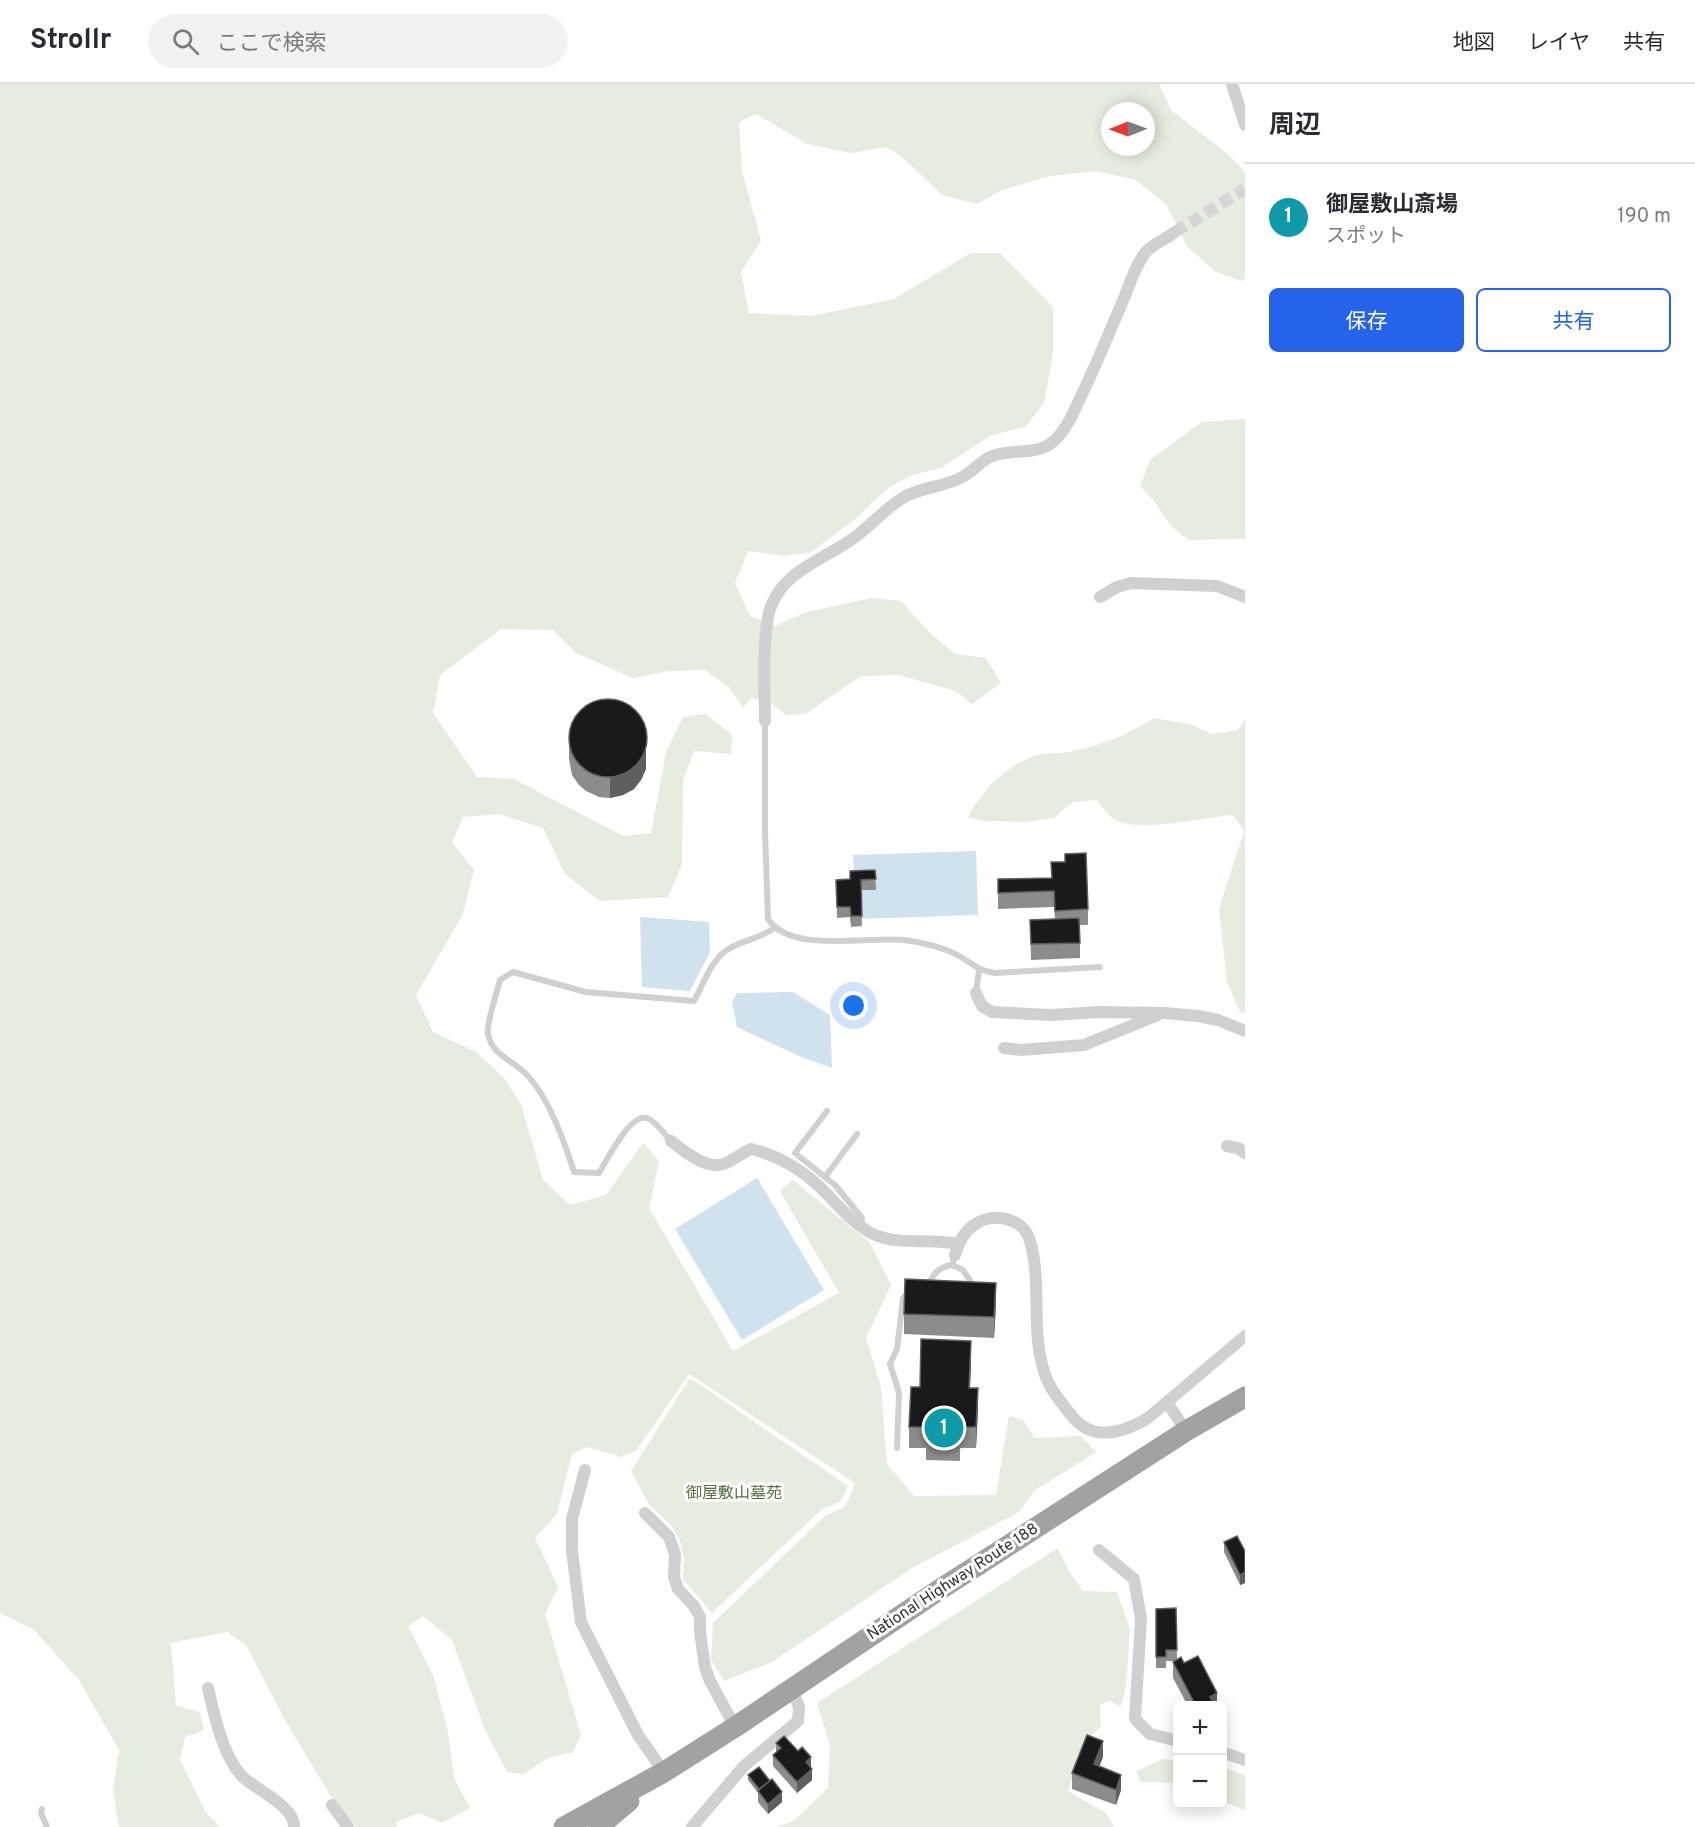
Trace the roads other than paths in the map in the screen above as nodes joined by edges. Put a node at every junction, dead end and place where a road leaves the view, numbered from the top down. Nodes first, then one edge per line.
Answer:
1 (1232, 84) edge
2 (1245, 125) edge
3 (1174, 232) tunnel mouth
4 (1100, 597) dead end
5 (1245, 597) edge
6 (765, 721) joint
7 (774, 928) junction
8 (1100, 967) dead end
9 (979, 970) junction
10 (976, 993) joint
11 (1165, 1013) junction
12 (1245, 1031) edge
13 (1004, 1048) dead end
14 (827, 1111) dead end
15 (857, 1134) dead end
16 (671, 1141) joint
17 (1227, 1146) dead end
18 (1245, 1153) edge
19 (825, 1177) junction
20 (861, 1226) junction
21 (955, 1255) junction
22 (920, 1288) junction
23 (934, 1293) edge
24 (960, 1294) edge
25 (1245, 1336) edge
26 (1245, 1397) edge
27 (1167, 1402) junction
28 (1186, 1431) junction
29 (897, 1448) dead end
30 (585, 1470) dead end
31 (645, 1513) dead end
32 (1099, 1550) dead end
33 (208, 1688) dead end
34 (792, 1690) junction
35 (735, 1727) junction
36 (1173, 1740) edge
37 (1227, 1754) edge
38 (1245, 1760) edge
39 (663, 1772) junction
40 (332, 1806) dead end
41 (42, 1809) dead end
42 (47, 1827) edge
43 (294, 1827) edge
44 (348, 1827) edge
45 (564, 1827) edge
46 (598, 1827) edge
47 (692, 1827) edge

1 - 2 street
3 - 6 street
4 - 5 street
6 - 7 lane
7 - 9 lane
7 - 16 lane
8 - 9 lane
9 - 10 lane
10 - 11 street
11 - 12 street
11 - 13 street
14 - 19 lane
15 - 19 lane
16 - 20 street
17 - 18 street
19 - 20 lane
20 - 21 street
21 - 22 lane
21 - 24 lane
21 - 27 street
22 - 23 lane
22 - 29 lane
25 - 27 street
26 - 28 highway, National Highway Route 188
27 - 28 street
28 - 34 highway, National Highway Route 188
30 - 39 street
31 - 35 street
32 - 36 street
33 - 43 street
34 - 35 highway, National Highway Route 188
34 - 47 street
35 - 39 highway, National Highway Route 188
37 - 38 street
39 - 45 highway, National Highway Route 188
39 - 46 highway, National Highway Route 188
40 - 44 street
41 - 42 lane

